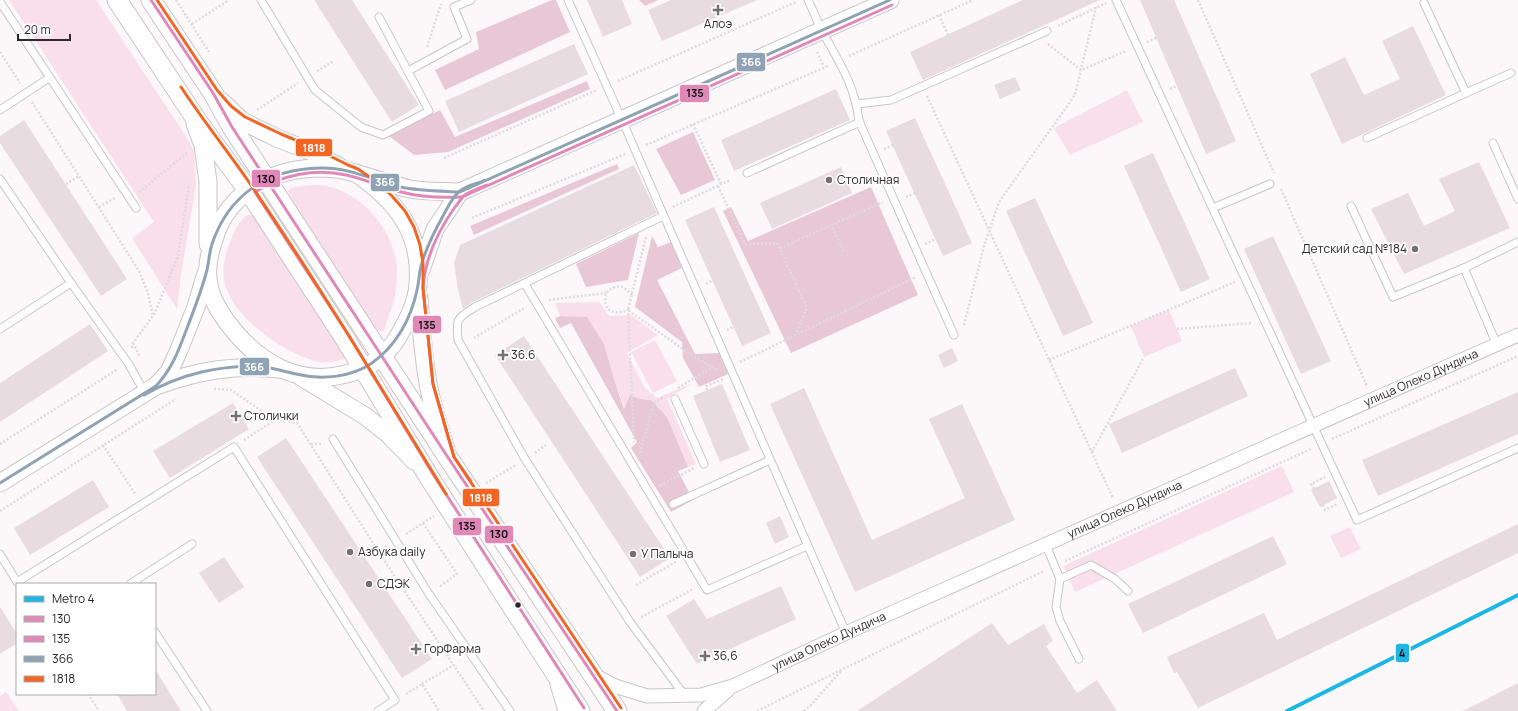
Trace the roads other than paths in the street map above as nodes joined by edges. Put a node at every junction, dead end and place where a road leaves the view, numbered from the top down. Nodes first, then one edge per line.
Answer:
1 (116, 0) edge
2 (152, 0) edge
3 (261, 0) edge
4 (471, 0) edge
5 (568, 0) edge
6 (808, 0) edge
7 (890, 0) edge
8 (1116, 0) edge
9 (0, 2) edge
10 (1424, 3) dead end
11 (379, 17) dead end
12 (822, 30) junction
13 (1047, 32) road end
14 (408, 71) junction
15 (1511, 73) dead end
16 (50, 78) junction
17 (213, 93) junction
18 (1466, 93) junction
19 (857, 104) junction
20 (189, 108) junction
21 (0, 110) edge
22 (622, 120) junction
23 (860, 122) junction
24 (1367, 138) dead end
25 (1493, 143) dead end
26 (351, 172) junction
27 (747, 173) dead end
28 (0, 179) edge
29 (266, 179) junction
30 (1270, 184) dead end
31 (248, 190) junction
32 (460, 192) junction
33 (1518, 199) edge
34 (1351, 206) dead end
35 (136, 208) dead end
36 (1213, 208) junction
37 (663, 214) junction
38 (1518, 242) edge
39 (208, 262) junction
40 (1464, 268) junction
41 (418, 282) junction
42 (71, 283) junction
43 (525, 284) junction
44 (0, 329) edge
45 (1518, 335) edge
46 (954, 336) road end
47 (1497, 345) junction
48 (382, 356) junction
49 (364, 368) junction
50 (288, 371) junction
51 (151, 390) junction
52 (675, 399) dead end
53 (1312, 427) junction
54 (333, 439) dead end
55 (1518, 448) edge
56 (449, 459) junction
57 (770, 460) junction
58 (704, 464) road end
59 (429, 477) junction
60 (0, 483) edge
61 (673, 504) dead end
62 (192, 544) dead end
63 (1046, 545) junction
64 (807, 546) junction
65 (0, 554) edge
66 (1060, 579) junction
67 (18, 583) edge
68 (132, 583) edge
69 (1128, 591) dead end
70 (846, 633) junction
71 (156, 634) edge
72 (1079, 659) dead end
73 (557, 674) junction
74 (592, 674) junction
75 (733, 686) junction
76 (685, 696) junction
77 (207, 711) edge
78 (378, 711) edge
79 (510, 711) edge
80 (567, 711) edge
81 (580, 711) edge
82 (617, 711) edge
83 (704, 711) edge

1 - 20 main road
2 - 17 main road
3 - 14 lane
4 - 14 lane
5 - 22 lane
6 - 12 lane
7 - 12 street
8 - 36 lane
9 - 16 lane
10 - 18 lane
11 - 14 lane
12 - 19 lane
12 - 22 street
13 - 19 lane
15 - 18 lane
16 - 21 lane
16 - 35 lane
17 - 26 street
17 - 29 main road
18 - 24 lane
19 - 23 lane
20 - 31 main road
20 - 39 street
22 - 32 street
22 - 37 lane
23 - 27 lane
23 - 46 lane
25 - 33 lane
26 - 29 street
26 - 32 street
26 - 41 street
28 - 42 lane
29 - 31 street
29 - 48 main road
30 - 36 lane
31 - 39 street
31 - 49 main road
32 - 41 street
34 - 40 lane
36 - 53 lane
37 - 43 lane
37 - 57 lane
38 - 40 lane
39 - 50 street
39 - 51 street
40 - 47 lane
41 - 48 street
41 - 56 street
42 - 44 lane
42 - 51 lane
43 - 64 lane
43 - 76 lane
45 - 47 street, улица Олеко Дундича
47 - 53 street, улица Олеко Дундича
48 - 49 street
48 - 56 main road
49 - 50 street
49 - 59 main road
50 - 51 street
50 - 59 street
51 - 60 street
52 - 58 lane
53 - 55 lane
53 - 63 street, улица Олеко Дундича
54 - 79 lane
56 - 74 main road
57 - 61 lane
57 - 64 lane
59 - 73 main road
62 - 68 lane
63 - 66 lane
63 - 70 street, улица Олеко Дундича
64 - 70 lane
65 - 67 lane
66 - 69 lane
66 - 72 lane
67 - 78 lane
70 - 75 street, улица Олеко Дундича
71 - 77 lane
73 - 80 street
73 - 81 main road
74 - 76 street, улица Олеко Дундича
74 - 82 main road
75 - 76 street, улица Олеко Дундича
75 - 83 street, улица Олеко Дундича

